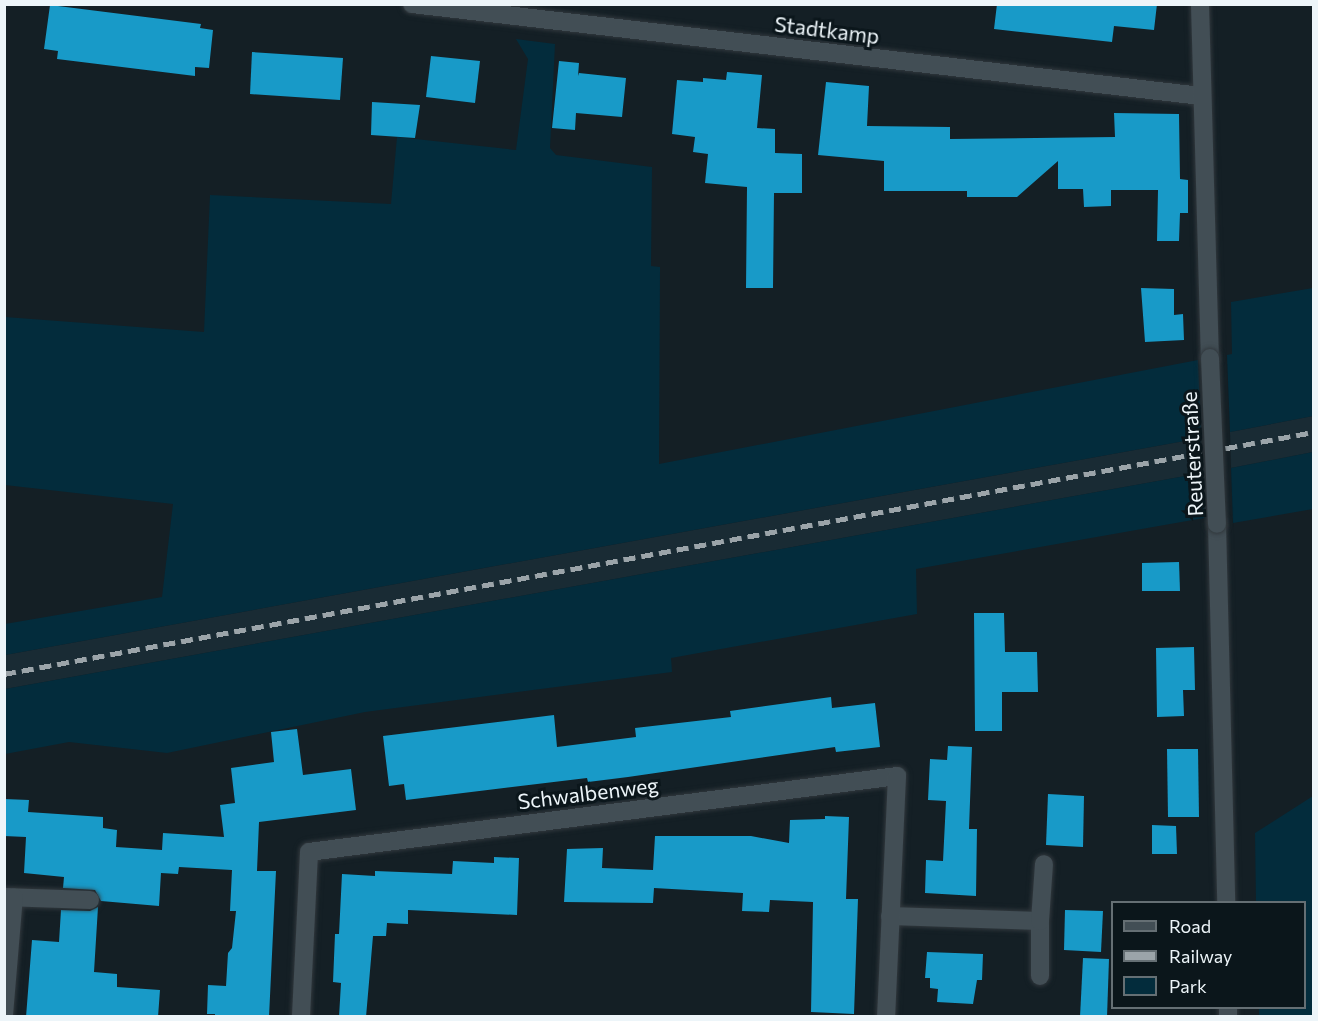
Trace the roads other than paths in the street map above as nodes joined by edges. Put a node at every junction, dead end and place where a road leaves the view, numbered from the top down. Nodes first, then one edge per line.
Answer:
1 (412, 4) edge
2 (1200, 4) edge
3 (1201, 96) junction
4 (1044, 864) dead end
5 (9, 897) edge
6 (90, 900) dead end
7 (1226, 901) edge
8 (890, 916) junction
9 (1040, 921) junction
10 (1040, 976) dead end
11 (4, 1015) edge
12 (301, 1017) edge
13 (886, 1017) edge

1 - 3 street, Stadtkamp
2 - 3 street, Reuterstraße
3 - 7 street, Reuterstraße, bridge
4 - 9 street
5 - 6 street
5 - 11 street
8 - 9 street
8 - 12 street, Schwalbenweg
8 - 13 street, Schwalbenweg
9 - 10 street

